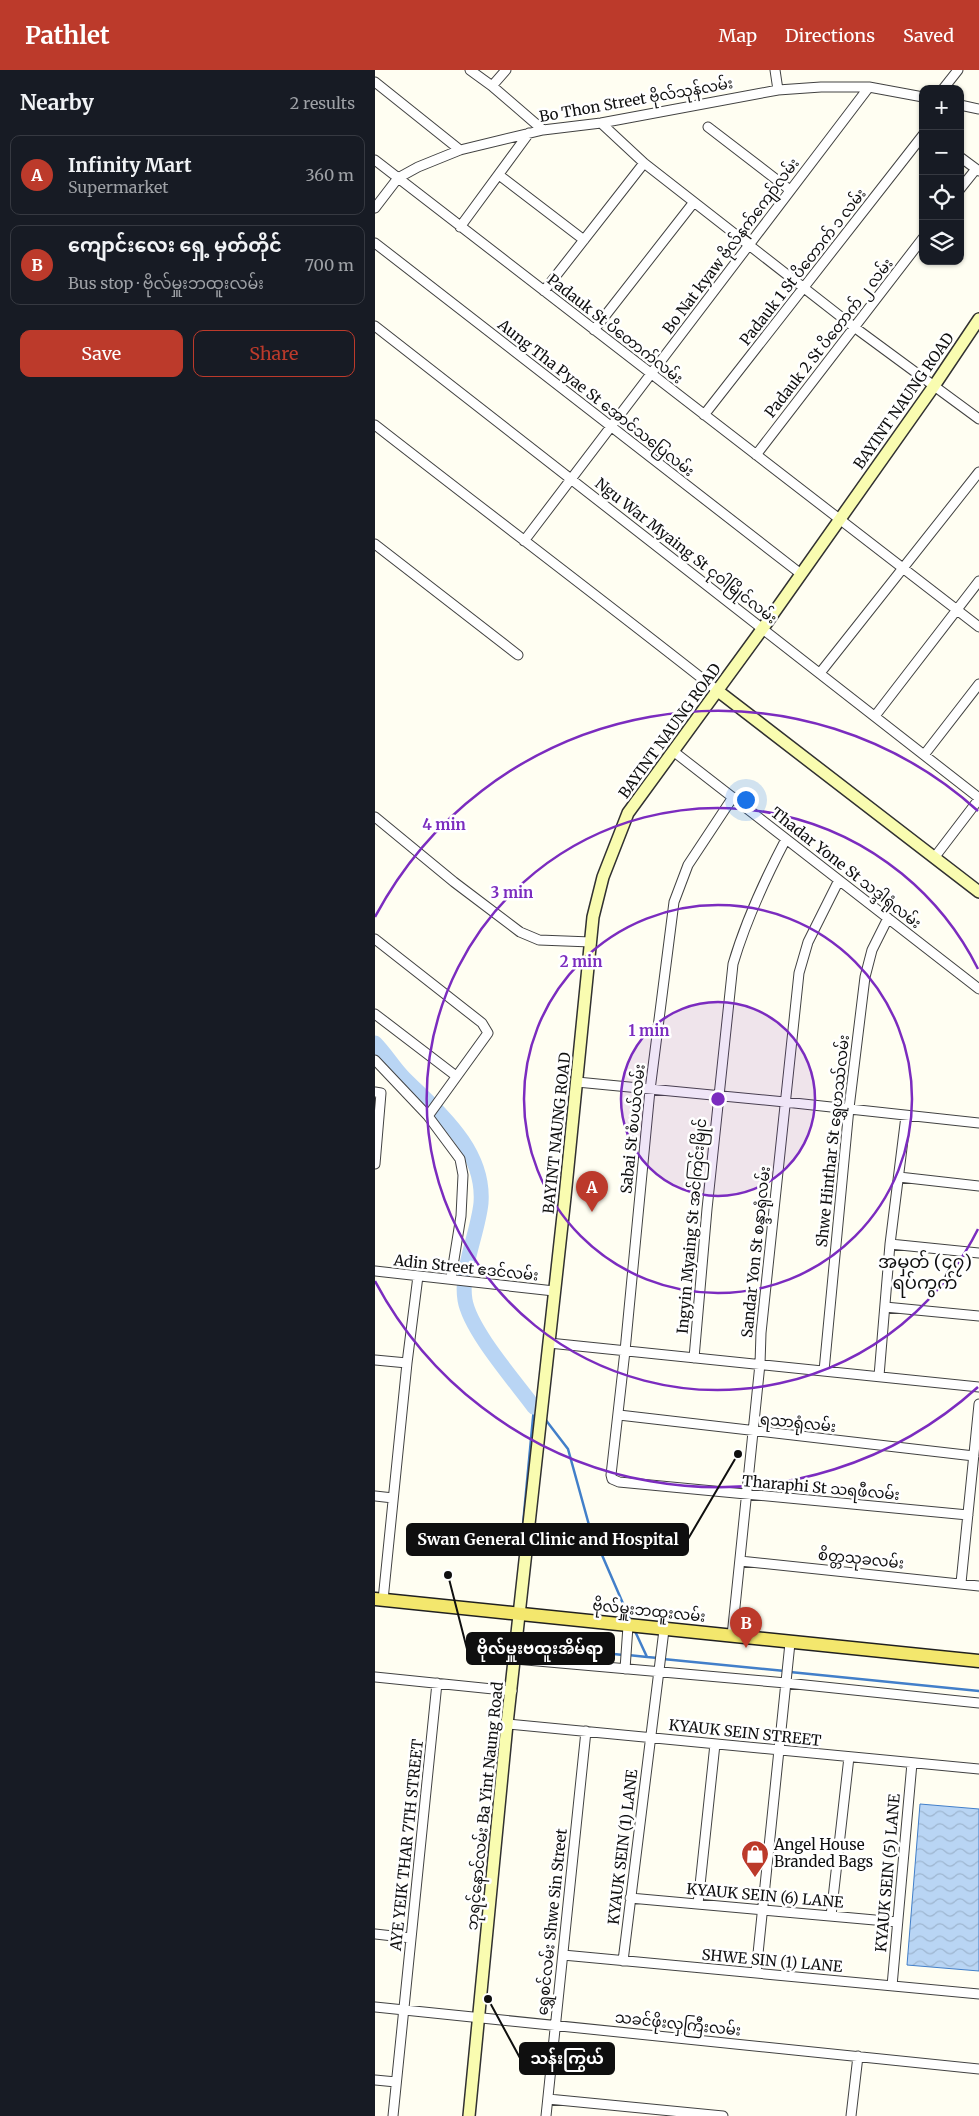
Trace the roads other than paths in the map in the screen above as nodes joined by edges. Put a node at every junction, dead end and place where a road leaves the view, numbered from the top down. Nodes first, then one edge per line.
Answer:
1 (470, 70) edge
2 (506, 70) edge
3 (775, 70) edge
4 (958, 70) edge
5 (375, 82) edge
6 (946, 85) edge
7 (492, 86) junction
8 (869, 87) junction
9 (778, 90) junction
10 (919, 96) edge
11 (964, 106) edge
12 (979, 109) edge
13 (601, 123) junction
14 (708, 127) dead end
15 (543, 130) junction
16 (529, 133) junction
17 (919, 140) edge
18 (460, 150) junction
19 (964, 159) edge
20 (375, 160) edge
21 (644, 163) junction
22 (977, 170) edge
23 (499, 175) junction
24 (398, 178) junction
25 (964, 185) edge
26 (790, 190) junction
27 (694, 202) junction
28 (375, 208) edge
29 (460, 226) junction
30 (584, 240) junction
31 (375, 243) edge
32 (919, 243) edge
33 (750, 245) junction
34 (805, 288) junction
35 (544, 291) junction
36 (375, 326) edge
37 (854, 327) junction
38 (977, 327) edge
39 (594, 330) junction
40 (651, 374) junction
41 (934, 386) junction
42 (704, 415) junction
43 (979, 420) edge
44 (375, 425) edge
45 (611, 426) junction
46 (756, 455) junction
47 (979, 472) edge
48 (571, 479) junction
49 (839, 519) junction
50 (523, 541) junction
51 (375, 544) edge
52 (903, 568) junction
53 (801, 574) junction
54 (979, 581) edge
55 (957, 610) junction
56 (979, 627) edge
57 (763, 628) junction
58 (518, 655) dead end
59 (820, 674) junction
60 (979, 684) edge
61 (718, 691) junction
62 (875, 716) junction
63 (673, 750) junction
64 (924, 755) junction
65 (733, 797) junction
66 (979, 799) edge
67 (375, 816) edge
68 (786, 839) junction
69 (934, 858) junction
70 (839, 880) junction
71 (979, 892) edge
72 (888, 918) junction
73 (375, 939) edge
74 (591, 942) junction
75 (979, 989) edge
76 (375, 1014) edge
77 (375, 1060) edge
78 (456, 1076) junction
79 (577, 1082) junction
80 (650, 1090) junction
81 (375, 1092) edge
82 (719, 1097) junction
83 (785, 1102) junction
84 (849, 1108) junction
85 (430, 1113) junction
86 (906, 1116) junction
87 (979, 1123) edge
88 (375, 1164) edge
89 (899, 1177) junction
90 (979, 1186) edge
91 (890, 1244) junction
92 (979, 1253) edge
93 (375, 1272) edge
94 (418, 1276) junction
95 (455, 1279) junction
96 (555, 1291) junction
97 (885, 1307) junction
98 (979, 1316) edge
99 (549, 1344) junction
100 (625, 1351) junction
101 (694, 1358) junction
102 (375, 1360) edge
103 (407, 1363) junction
104 (760, 1364) junction
105 (824, 1371) junction
106 (879, 1376) junction
107 (979, 1387) edge
108 (979, 1404) edge
109 (542, 1409) joint
110 (619, 1415) junction
111 (753, 1432) junction
112 (974, 1456) junction
113 (612, 1479) joint
114 (746, 1495) junction
115 (375, 1496) edge
116 (393, 1498) junction
117 (968, 1515) junction
118 (740, 1561) junction
119 (961, 1584) junction
120 (979, 1586) edge
121 (379, 1599) edge
122 (520, 1613) junction
123 (664, 1630) junction
124 (628, 1631) junction
125 (732, 1636) junction
126 (790, 1642) junction
127 (515, 1659) junction
128 (979, 1661) edge
129 (625, 1665) junction
130 (658, 1668) junction
131 (375, 1677) edge
132 (785, 1683) junction
133 (437, 1684) junction
134 (512, 1692) junction
135 (979, 1703) edge
136 (507, 1724) junction
137 (586, 1731) junction
138 (651, 1738) junction
139 (715, 1744) junction
140 (779, 1750) junction
141 (849, 1757) junction
142 (913, 1763) junction
143 (979, 1769) edge
144 (630, 1898) junction
145 (699, 1904) junction
146 (762, 1910) junction
147 (831, 1916) junction
148 (897, 1922) junction
149 (375, 1934) edge
150 (411, 1938) junction
151 (563, 1955) junction
152 (623, 1960) junction
153 (756, 1973) junction
154 (892, 1986) junction
155 (979, 1994) edge
156 (375, 2007) edge
157 (404, 2010) junction
158 (480, 2018) junction
159 (556, 2025) junction
160 (858, 2056) junction
161 (979, 2069) edge
162 (375, 2080) edge
163 (396, 2082) junction
164 (548, 2099) junction
165 (393, 2116) edge
166 (469, 2116) edge
167 (546, 2116) edge
168 (723, 2116) edge
169 (851, 2116) edge

1 - 7 street
2 - 7 street
3 - 9 street
4 - 6 street
5 - 18 street
7 - 15 street
8 - 9 street, Bo Thon Street ဗိုလ်သုန်လမ်း
8 - 10 street, Bo Thon Street ဗိုလ်သုန်လမ်း
8 - 26 street, Bo Nat kyaw ဗိုလ်နက်ကျော်လမ်း
9 - 13 street, Bo Thon Street ဗိုလ်သုန်လမ်း
11 - 12 street
13 - 15 street, Bo Thon Street ဗိုလ်သုန်လမ်း
13 - 21 street
14 - 26 street
15 - 16 street, Bo Thon Street ဗိုလ်သုန်လမ်း
16 - 18 street, Bo Thon Street ဗိုလ်သုန်လမ်း
16 - 23 street
17 - 34 street, Padauk 1 St ပိတောက် ၁ လမ်း
18 - 24 street, Bo Thon Street ဗိုလ်သုန်လမ်း
19 - 22 street
20 - 24 street, Padauk St ပိတောက်လမ်း
21 - 27 street
21 - 30 street
22 - 25 street
23 - 29 street
23 - 30 street
24 - 28 street, Bo Thon Street ဗိုလ်သုန်လမ်း
24 - 29 street, Padauk St ပိတောက်လမ်း
26 - 33 street, Bo Nat kyaw ဗိုလ်နက်ကျော်လမ်း
27 - 33 street
27 - 39 street
29 - 35 street, Padauk St ပိတောက်လမ်း
30 - 35 street
31 - 45 street, Aung Tha Pyae St အောင်သပြေလမ်း
32 - 37 street, Padauk 2 St ပိတောက် ၂ လမ်း
33 - 34 street
33 - 40 street, Bo Nat kyaw ဗိုလ်နက်ကျော်လမ်း
34 - 37 street
34 - 42 street, Padauk 1 St ပိတောက် ၁ လမ်း
35 - 39 street, Padauk St ပိတောက်လမ်း
36 - 48 street, Ngu War Myaing St ငုဝါမြိုင်လမ်း
37 - 41 street
37 - 46 street, Padauk 2 St ပိတောက် ၂ လမ်း
38 - 41 main road, BAYINT NAUNG ROAD
39 - 40 street, Padauk St ပိတောက်လမ်း
40 - 42 street, Padauk St ပိတောက်လမ်း
40 - 45 street, Bo Nat kyaw ဗိုလ်နက်ကျော်လမ်း
41 - 43 street
41 - 49 main road, BAYINT NAUNG ROAD
42 - 46 street, Padauk St ပိတောက်လမ်း
44 - 50 street
45 - 48 street, Bo Nat kyaw ဗိုလ်နက်ကျော်လမ်း
45 - 53 street, Aung Tha Pyae St အောင်သပြေလမ်း
46 - 49 street, Padauk St ပိတောက်လမ်း
47 - 52 street
48 - 50 street, Bo Nat kyaw ဗိုလ်နက်ကျော်လမ်း
48 - 57 street, Ngu War Myaing St ငုဝါမြိုင်လမ်း
49 - 52 street, Padauk St ပိတောက်လမ်း
49 - 53 main road, BAYINT NAUNG ROAD
50 - 61 street
51 - 58 street
52 - 55 street, Padauk St ပိတောက်လမ်း
52 - 59 street
53 - 57 main road, BAYINT NAUNG ROAD
54 - 55 street
55 - 56 street, Padauk St ပိတောက်လမ်း
55 - 62 street
57 - 59 street, Ngu War Myaing St ငုဝါမြိုင်လမ်း
57 - 61 main road, BAYINT NAUNG ROAD
59 - 62 street, Ngu War Myaing St ငုဝါမြိုင်လမ်း
60 - 64 street
61 - 63 main road, BAYINT NAUNG ROAD
61 - 69 main road
62 - 64 street, Ngu War Myaing St ငုဝါမြိုင်လမ်း
63 - 65 street, Thadar Yone St သဒ္ဒါရုံလမ်း
63 - 74 main road, BAYINT NAUNG ROAD
64 - 66 street, Ngu War Myaing St ငုဝါမြိုင်လမ်း
65 - 68 street, Thadar Yone St သဒ္ဒါရုံလမ်း
65 - 80 street, Sabai St စံပယ်လမ်း
66 - 69 street
67 - 74 street
68 - 70 street, Thadar Yone St သဒ္ဒါရုံလမ်း
68 - 82 street, Ingyin Myaing St အင်ကြင်းမြိုင်
69 - 71 main road
70 - 72 street, Thadar Yone St သဒ္ဒါရုံလမ်း
70 - 83 street, Sandar Yon St စန္ဒာရုံလမ်း
72 - 75 street, Thadar Yone St သဒ္ဒါရုံလမ်း
72 - 84 street, Shwe Hinthar St ရွှေဟဿ်လမ်း
73 - 78 street
74 - 79 main road, BAYINT NAUNG ROAD
76 - 78 street
77 - 85 street
78 - 85 street
79 - 80 street
79 - 96 main road, BAYINT NAUNG ROAD
80 - 82 street
80 - 100 street, Sabai St စံပယ်လမ်း
81 - 88 street
82 - 83 street
82 - 101 street, Ingyin Myaing St အင်ကြင်းမြိုင်
83 - 84 street
83 - 104 street, Sandar Yon St စန္ဒာရုံလမ်း
84 - 86 street
84 - 105 street, Shwe Hinthar St ရွှေဟဿ်လမ်း
85 - 95 street
86 - 87 street
86 - 89 street
89 - 90 street
89 - 91 street
91 - 92 street
91 - 97 street
93 - 94 street, Adin Street ဧဒင်လမ်း
94 - 95 street, Adin Street ဧဒင်လမ်း
94 - 103 street
95 - 96 street, Adin Street ဧဒင်လမ်း
96 - 99 main road, BAYINT NAUNG ROAD
97 - 98 street
97 - 106 street
99 - 100 street
99 - 109 main road, BAYINT NAUNG ROAD
100 - 101 street
100 - 110 street, Sabai St စံပယ်လမ်း
101 - 104 street
102 - 103 street
103 - 116 street
104 - 105 street
104 - 111 street, Sandar Yon St စန္ဒာရုံလမ်း
105 - 106 street
106 - 107 street
108 - 112 street
109 - 122 main road, ဘုရင့်နောင်လမ်း Ba Yint Naung Road
110 - 111 street, ရသာရုံလမ်း
110 - 113 street, Sabai St စံပယ်လမ်း
111 - 112 street, ရသာရုံလမ်း
111 - 114 street, Sandar Yon St စန္ဒာရုံလမ်း
112 - 117 street
113 - 114 street, Tharaphi St သရဖီလမ်း
114 - 117 street, Tharaphi St သရဖီလမ်း
114 - 118 street, Sandar Yon St စန္ဒာရုံလမ်း
115 - 116 street
116 - 121 street
117 - 119 street
118 - 119 street, စိတ္တသုခလမ်း
118 - 125 street, Sandar Yon St စန္ဒာရုံလမ်း
119 - 120 street, စိတ္တသုခလမ်း
121 - 122 main road, ဗိုလ်မှူးဘထူးလမ်း
122 - 124 main road, ဗိုလ်မှူးဘထူးလမ်း
122 - 127 main road, ဘုရင့်နောင်လမ်း Ba Yint Naung Road
123 - 124 main road, ဗိုလ်မှူးဘထူးလမ်း
123 - 125 main road, ဗိုလ်မှူးဘထူးလမ်း
123 - 130 street, KYAUK SEIN (1) LANE
124 - 129 street
125 - 126 main road, ဗိုလ်မှူးဘထူးလမ်း
126 - 128 main road, ဗိုလ်မှူးဘထူးလမ်း
126 - 132 street
127 - 129 street
127 - 134 main road, ဘုရင့်နောင်လမ်း Ba Yint Naung Road
129 - 130 street
130 - 132 street
130 - 138 street, KYAUK SEIN (1) LANE
131 - 133 street
132 - 135 street
132 - 140 street
133 - 134 street
133 - 150 street, AYE YEIK THAR 7TH STREET
134 - 136 main road, ဘုရင့်နောင်လမ်း Ba Yint Naung Road
136 - 137 street, KYAUK SEIN STREET
136 - 158 main road, ဘုရင့်နောင်လမ်း Ba Yint Naung Road
137 - 138 street, KYAUK SEIN STREET
137 - 151 street, ရွှေစင်လမ်း Shwe Sin Street
138 - 139 street, KYAUK SEIN STREET
138 - 144 street, KYAUK SEIN (1) LANE
139 - 140 street, KYAUK SEIN STREET
139 - 145 street
140 - 141 street, KYAUK SEIN STREET
140 - 146 street
141 - 142 street, KYAUK SEIN STREET
141 - 147 street
142 - 143 street, KYAUK SEIN STREET
142 - 148 street, KYAUK SEIN (5) LANE
144 - 145 street, KYAUK SEIN (6) LANE
144 - 152 street, KYAUK SEIN (1) LANE
145 - 146 street, KYAUK SEIN (6) LANE
146 - 147 street, KYAUK SEIN (6) LANE
146 - 153 street
147 - 148 street, KYAUK SEIN (6) LANE
148 - 154 street, KYAUK SEIN (5) LANE
149 - 150 street
150 - 157 street, AYE YEIK THAR 7TH STREET
151 - 152 street, SHWE SIN (1) LANE
151 - 159 street, ရွှေစင်လမ်း Shwe Sin Street
152 - 153 street, SHWE SIN (1) LANE
153 - 154 street, SHWE SIN (1) LANE
154 - 155 street, SHWE SIN (1) LANE
156 - 157 street, သခင်ဖိုးလှကြီးလမ်း
157 - 158 street, သခင်ဖိုးလှကြီးလမ်း
157 - 163 street, AYE YEIK THAR 7TH STREET
158 - 159 street, သခင်ဖိုးလှကြီးလမ်း
158 - 166 main road, ဘုရင့်နောင်လမ်း Ba Yint Naung Road
159 - 160 street, သခင်ဖိုးလှကြီးလမ်း
159 - 164 street, ရွှေစင်လမ်း Shwe Sin Street
160 - 161 street, သခင်ဖိုးလှကြီးလမ်း
160 - 169 street
162 - 163 street
163 - 165 street, AYE YEIK THAR 7TH STREET
164 - 167 street, ရွှေစင်လမ်း Shwe Sin Street
164 - 168 street

